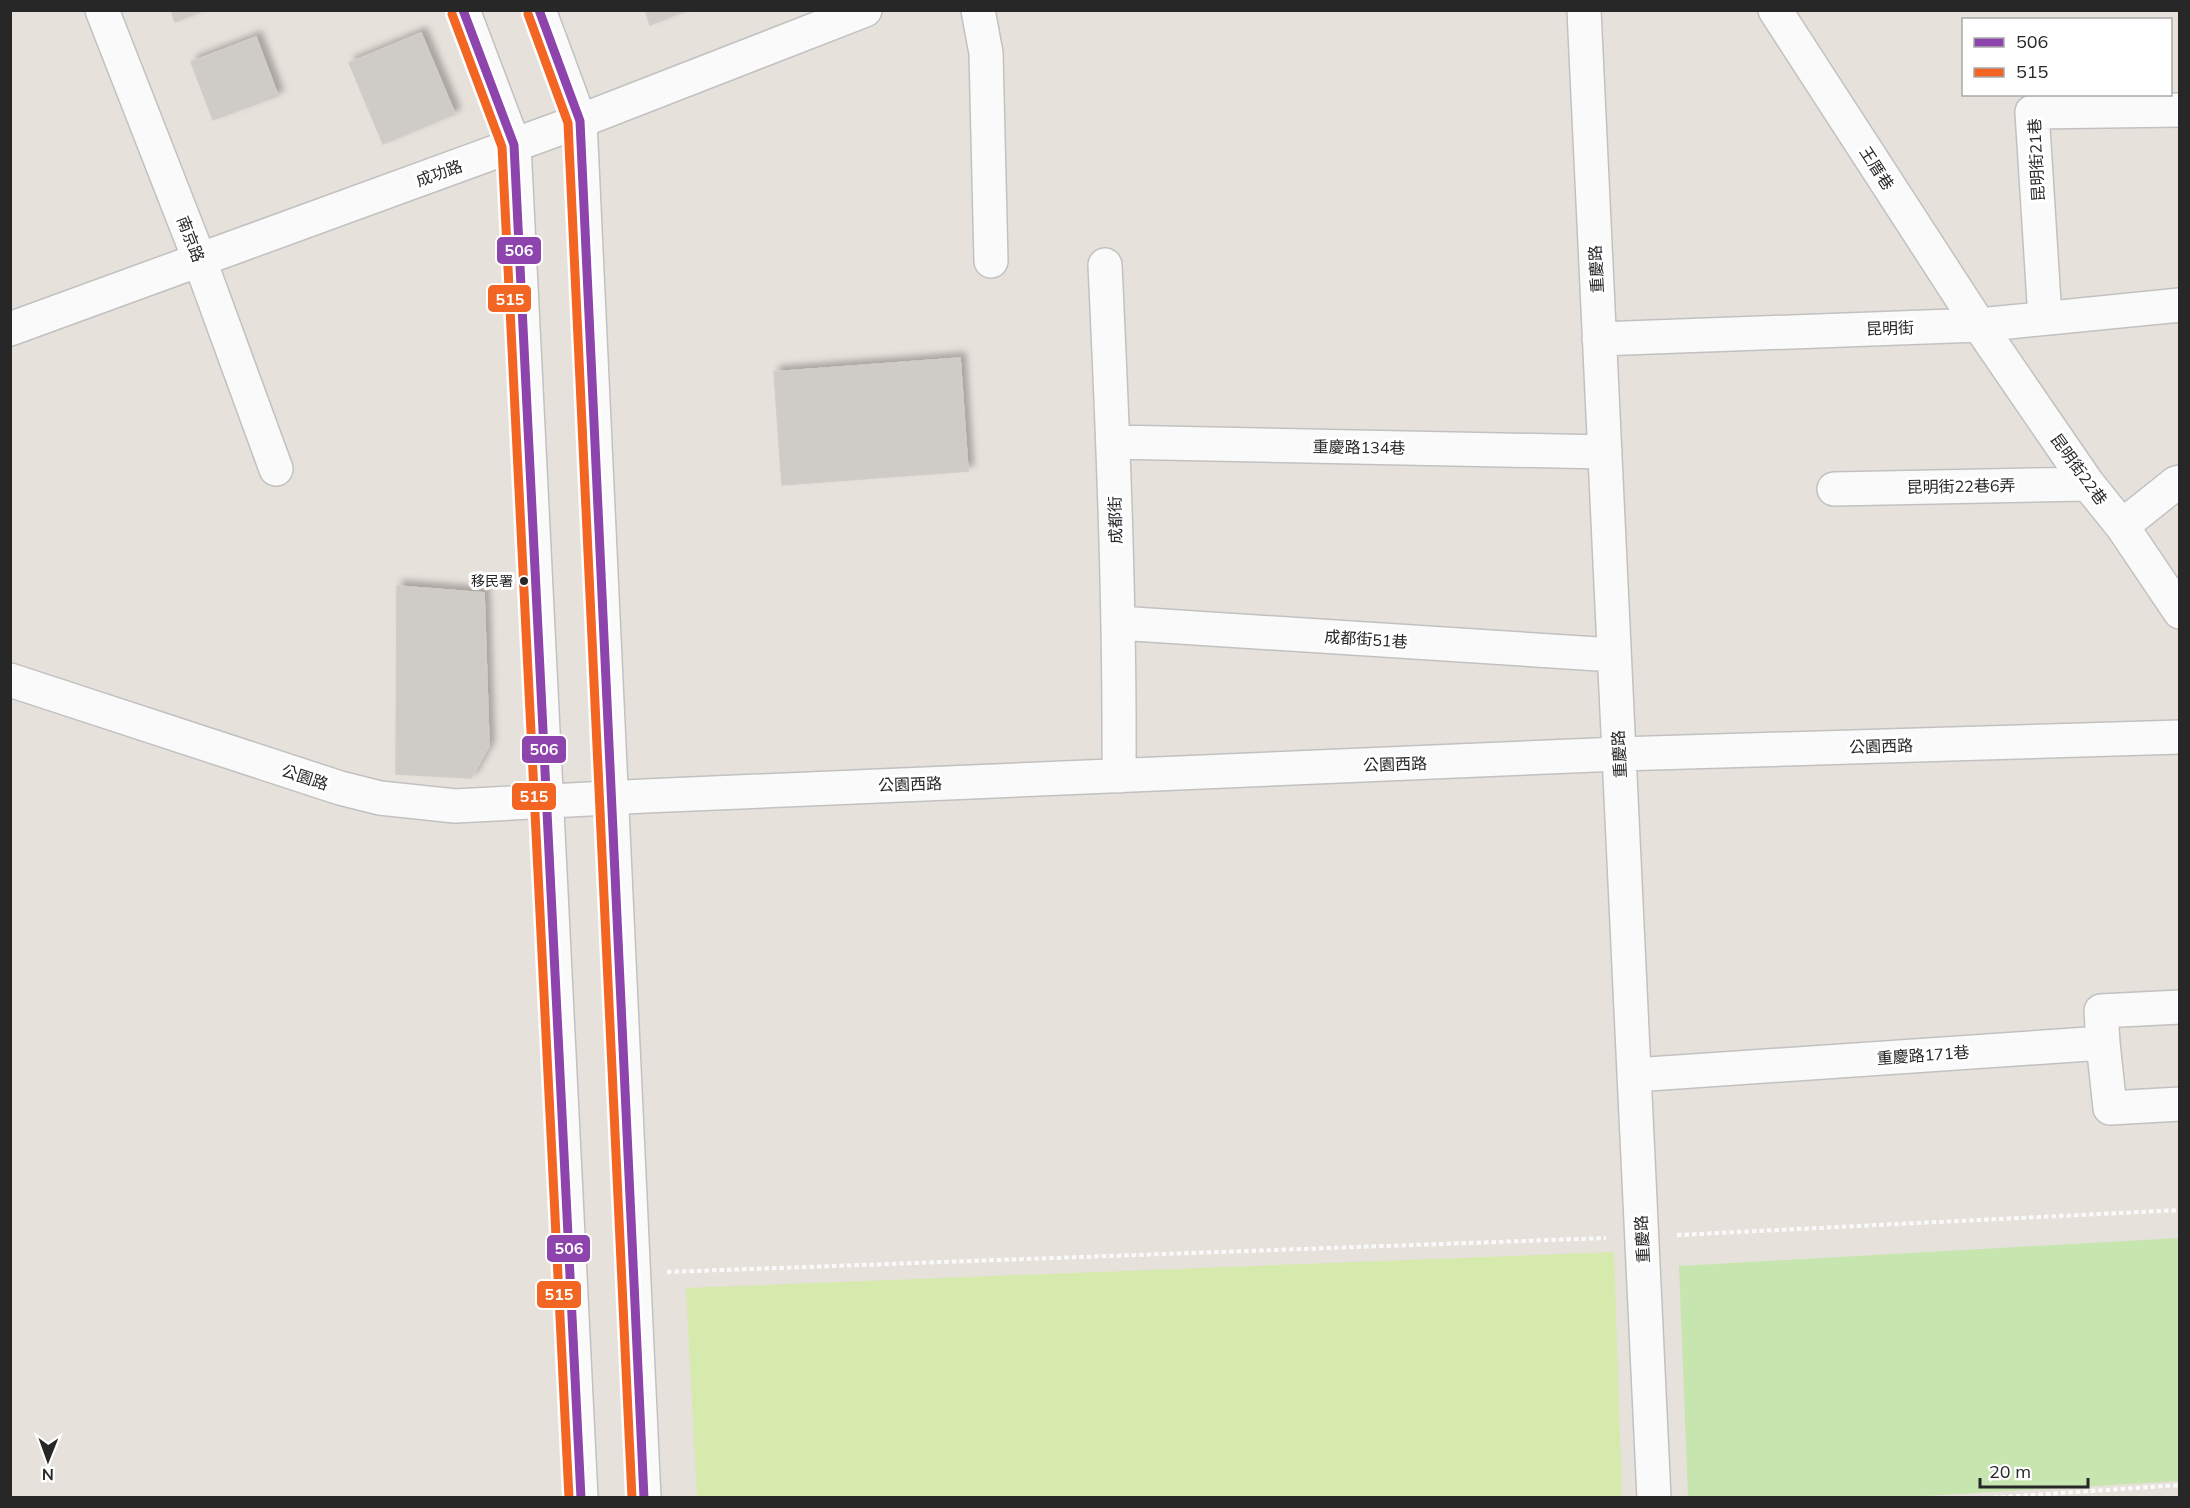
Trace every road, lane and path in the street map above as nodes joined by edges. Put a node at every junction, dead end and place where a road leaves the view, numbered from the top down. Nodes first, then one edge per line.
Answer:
1 (102, 10) edge
2 (463, 10) edge
3 (538, 10) edge
4 (865, 10) edge
5 (978, 10) edge
6 (1584, 10) edge
7 (1775, 10) edge
8 (2180, 110) edge
9 (580, 121) junction
10 (514, 145) junction
11 (200, 261) junction
12 (991, 261) dead end
13 (1105, 265) dead end
14 (2180, 305) edge
15 (2045, 318) junction
16 (1979, 325) junction
17 (10, 329) edge
18 (1599, 339) junction
19 (1113, 442) junction
20 (1605, 452) junction
21 (276, 469) dead end
22 (2180, 482) edge
23 (2088, 484) junction
24 (1834, 489) dead end
25 (2122, 526) junction
26 (2180, 612) edge
27 (1118, 624) junction
28 (1614, 655) junction
29 (10, 680) edge
30 (2180, 737) edge
31 (1619, 754) junction
32 (1119, 776) junction
33 (611, 797) junction
34 (547, 800) junction
35 (2180, 1007) edge
36 (2103, 1043) junction
37 (1634, 1076) junction
38 (2180, 1104) edge
39 (2180, 1210) edge
40 (1642, 1237) junction
41 (634, 1273) junction
42 (2180, 1485) edge
43 (581, 1497) edge
44 (644, 1497) edge
45 (1654, 1497) edge
46 (1986, 1497) edge

1 - 11 street, 南京路
2 - 10 street
3 - 9 street
4 - 9 street, 成功路
5 - 12 street
6 - 18 street, 重慶路
7 - 16 street, 王厝巷
8 - 15 street, 昆明街21巷
9 - 10 street, 成功路
9 - 33 street
10 - 11 street, 成功路
10 - 34 street
11 - 17 street, 成功路
11 - 21 street, 南京路
13 - 19 street, 成都街
14 - 15 street, 昆明街
15 - 16 street, 昆明街
16 - 18 street, 昆明街
16 - 23 street, 昆明街22巷
18 - 20 street, 重慶路
19 - 20 street, 重慶路134巷
19 - 27 street, 成都街
20 - 28 street, 重慶路
22 - 25 street
23 - 24 street, 昆明街22巷6弄
23 - 25 street, 昆明街22巷
25 - 26 street, 昆明街22巷
27 - 28 street, 成都街51巷
27 - 32 street, 成都街
28 - 31 street, 重慶路
29 - 34 street, 公園路
30 - 31 street, 公園西路
31 - 32 street, 公園西路
31 - 37 street, 重慶路
32 - 33 street, 公園西路
33 - 34 street, 公園路
33 - 41 street
34 - 43 street
35 - 36 street
36 - 37 street, 重慶路171巷
36 - 38 street
37 - 40 street, 重慶路
39 - 40 path
40 - 41 path
40 - 45 street, 重慶路
41 - 44 street
42 - 46 path

